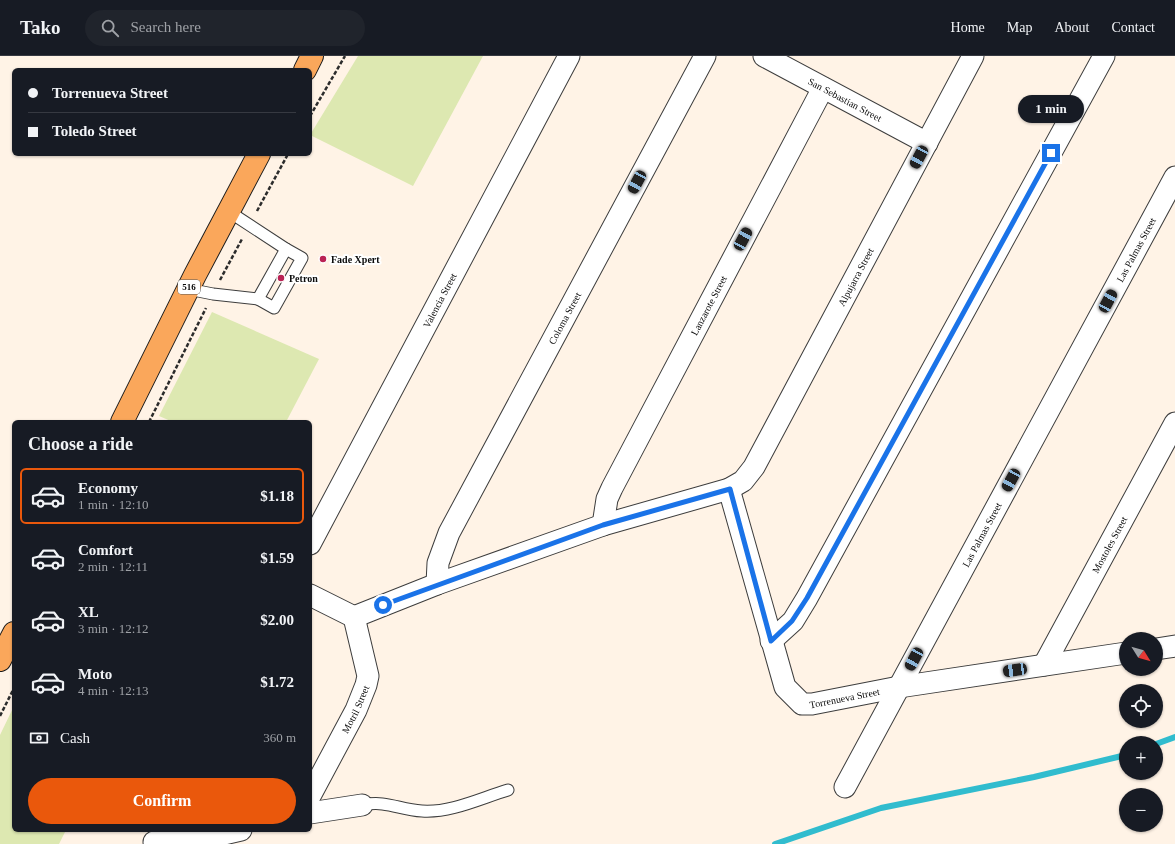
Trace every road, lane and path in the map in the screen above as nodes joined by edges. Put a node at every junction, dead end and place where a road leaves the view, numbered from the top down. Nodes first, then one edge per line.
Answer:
1 (312, 56) edge
2 (345, 56) edge
3 (570, 56) edge
4 (705, 56) edge
5 (764, 56) edge
6 (973, 56) edge
7 (1104, 56) edge
8 (306, 68) edge
9 (823, 88) junction
10 (312, 113) edge
11 (927, 143) junction
12 (258, 156) edge
13 (1175, 177) edge
14 (228, 211) junction
15 (286, 249) junction
16 (188, 289) junction
17 (258, 299) junction
18 (124, 420) edge
19 (1175, 424) edge
20 (730, 489) junction
21 (603, 525) junction
22 (312, 540) edge
23 (438, 584) junction
24 (312, 596) edge
25 (354, 617) junction
26 (12, 637) edge
27 (771, 641) junction
28 (1175, 646) edge
29 (1163, 648) edge
30 (1119, 654) edge
31 (0, 660) edge
32 (1044, 665) junction
33 (899, 687) junction
34 (12, 692) edge
35 (0, 716) edge
36 (845, 787) dead end
37 (508, 790) dead end
38 (312, 792) edge
39 (362, 805) joint
40 (312, 813) edge
41 (232, 832) edge
42 (156, 839) edge

1 - 8 main road
2 - 10 path
3 - 22 street, Valencia Street
4 - 23 street, Coloma Street
5 - 9 street, San Sebastian Street
6 - 11 street, Alpujarra Street
7 - 27 street
9 - 11 street, San Sebastian Street
9 - 21 street, Lanzarote Street
11 - 20 street, Alpujarra Street
12 - 14 main road, 516
13 - 33 street, Las Palmas Street
14 - 15 lane
14 - 16 main road, 516
15 - 17 lane
15 - 17 lane
16 - 17 lane
16 - 18 main road, 516
19 - 32 street, Mostoles Street
20 - 21 street
20 - 27 street, Torrenueva Street
21 - 23 street
23 - 25 street
24 - 25 street
25 - 38 street, Motril Street
26 - 31 main road
27 - 33 street, Torrenueva Street
28 - 29 street
30 - 32 street, Torrenueva Street
32 - 33 street, Torrenueva Street
33 - 36 street, Las Palmas Street
34 - 35 path
37 - 39 lane
39 - 40 street
41 - 42 street

